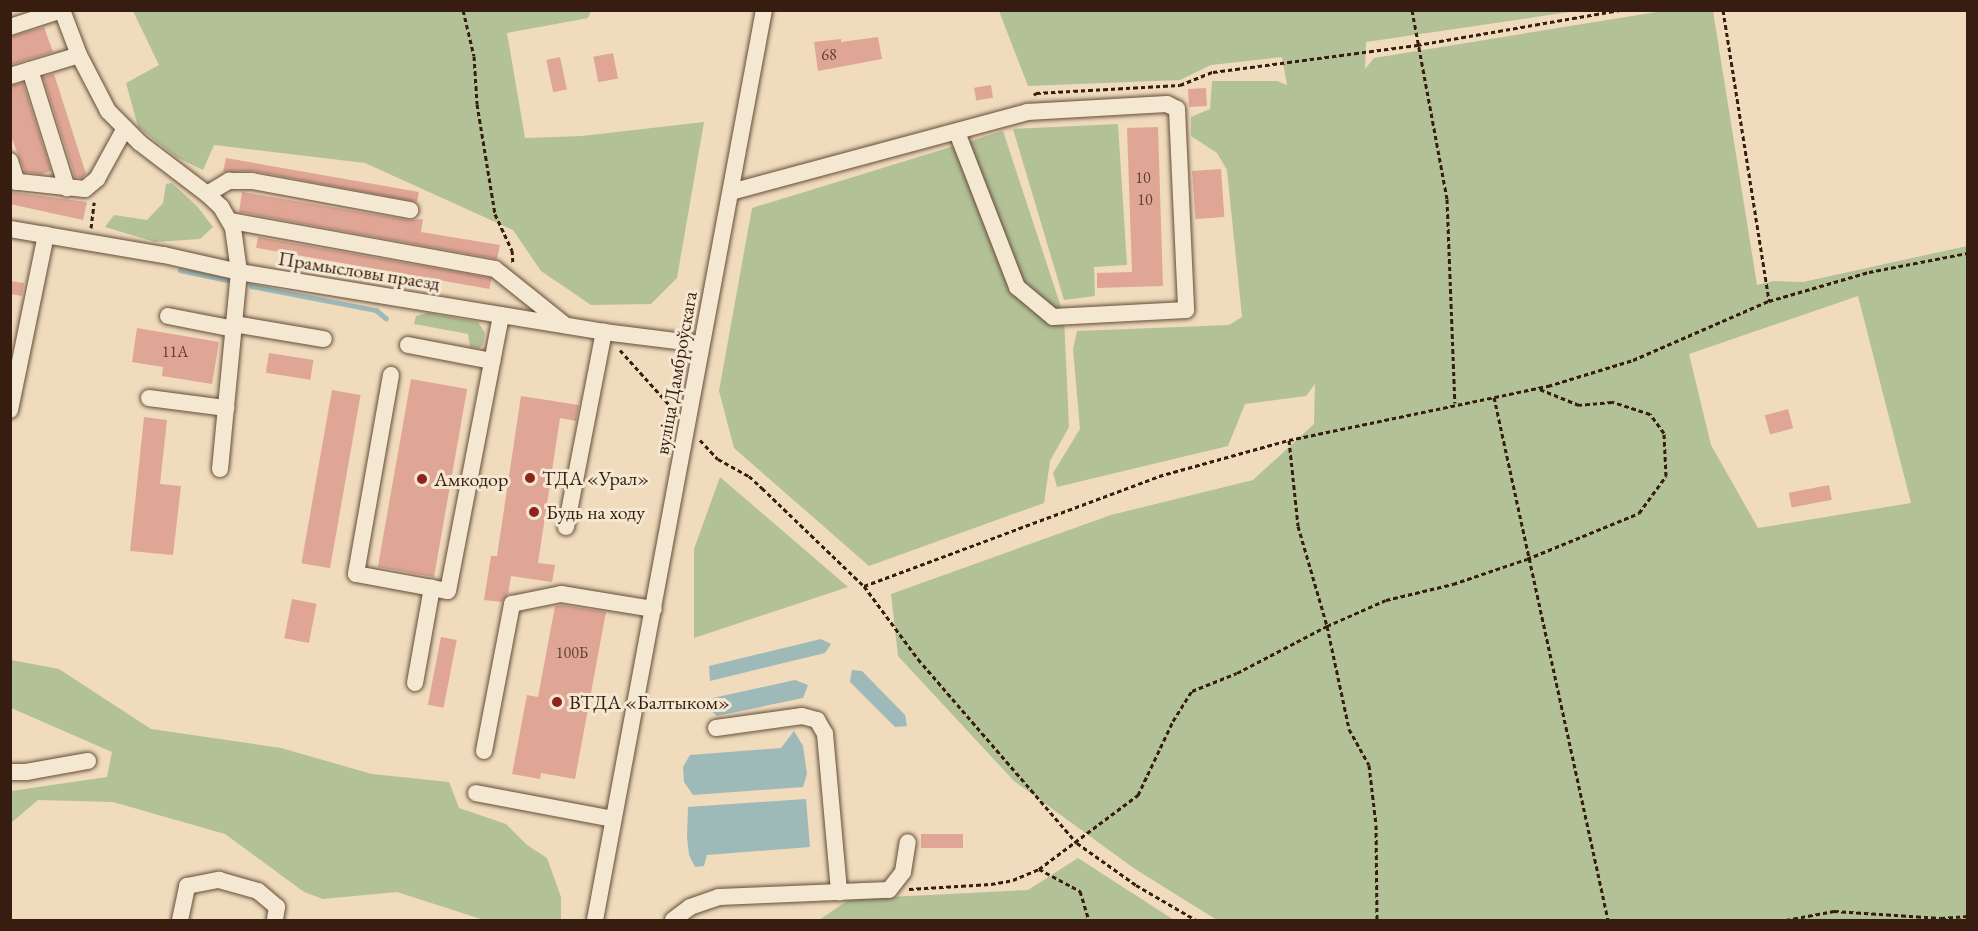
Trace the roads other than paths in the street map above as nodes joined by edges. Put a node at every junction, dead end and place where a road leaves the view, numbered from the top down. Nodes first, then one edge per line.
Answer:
1 (62, 10) edge
2 (764, 10) edge
3 (10, 27) edge
4 (79, 55) junction
5 (30, 70) junction
6 (10, 76) edge
7 (125, 128) junction
8 (957, 132) junction
9 (10, 161) edge
10 (14, 182) edge
11 (67, 188) junction
12 (731, 192) junction
13 (207, 194) junction
14 (410, 210) dead end
15 (231, 221) junction
16 (10, 229) edge
17 (46, 235) junction
18 (240, 272) junction
19 (501, 315) junction
20 (168, 316) dead end
21 (234, 326) junction
22 (566, 326) junction
23 (604, 332) junction
24 (324, 339) dead end
25 (701, 344) junction
26 (408, 345) dead end
27 (492, 361) junction
28 (391, 375) dead end
29 (149, 398) dead end
30 (226, 408) junction
31 (10, 410) edge
32 (220, 470) dead end
33 (566, 527) dead end
34 (432, 588) junction
35 (654, 609) junction
36 (416, 683) dead end
37 (716, 728) dead end
38 (484, 751) dead end
39 (88, 761) dead end
40 (10, 772) edge
41 (476, 793) dead end
42 (613, 819) junction
43 (908, 842) dead end
44 (839, 892) junction
45 (180, 921) edge
46 (274, 921) edge
47 (595, 921) edge
48 (672, 921) edge

1 - 3 street
1 - 4 street
2 - 12 street, вуліца Дамброўскага
4 - 5 street
4 - 7 street
5 - 6 street
5 - 11 street
7 - 11 street
7 - 13 street
8 - 8 street
8 - 12 street
9 - 10 street
10 - 11 street
12 - 25 street, вуліца Дамброўскага
13 - 14 street
13 - 15 street
15 - 18 street
15 - 22 street
16 - 17 street, Прамысловы праезд
17 - 18 street, Прамысловы праезд
17 - 31 street
18 - 19 street, Прамысловы праезд
18 - 21 street
19 - 22 street, Прамысловы праезд
19 - 27 street
20 - 21 street
21 - 24 street
21 - 30 street
22 - 23 street, Прамысловы праезд
23 - 25 street, Прамысловы праезд
23 - 33 street
25 - 35 street, вуліца Дамброўскага
26 - 27 street
27 - 34 street
28 - 34 street
29 - 30 street
30 - 32 street
34 - 36 street
35 - 38 street
35 - 42 street, вуліца Дамброўскага
37 - 44 street
39 - 40 street
41 - 42 street
42 - 47 street, вуліца Дамброўскага
43 - 44 street
44 - 48 street
45 - 46 street

